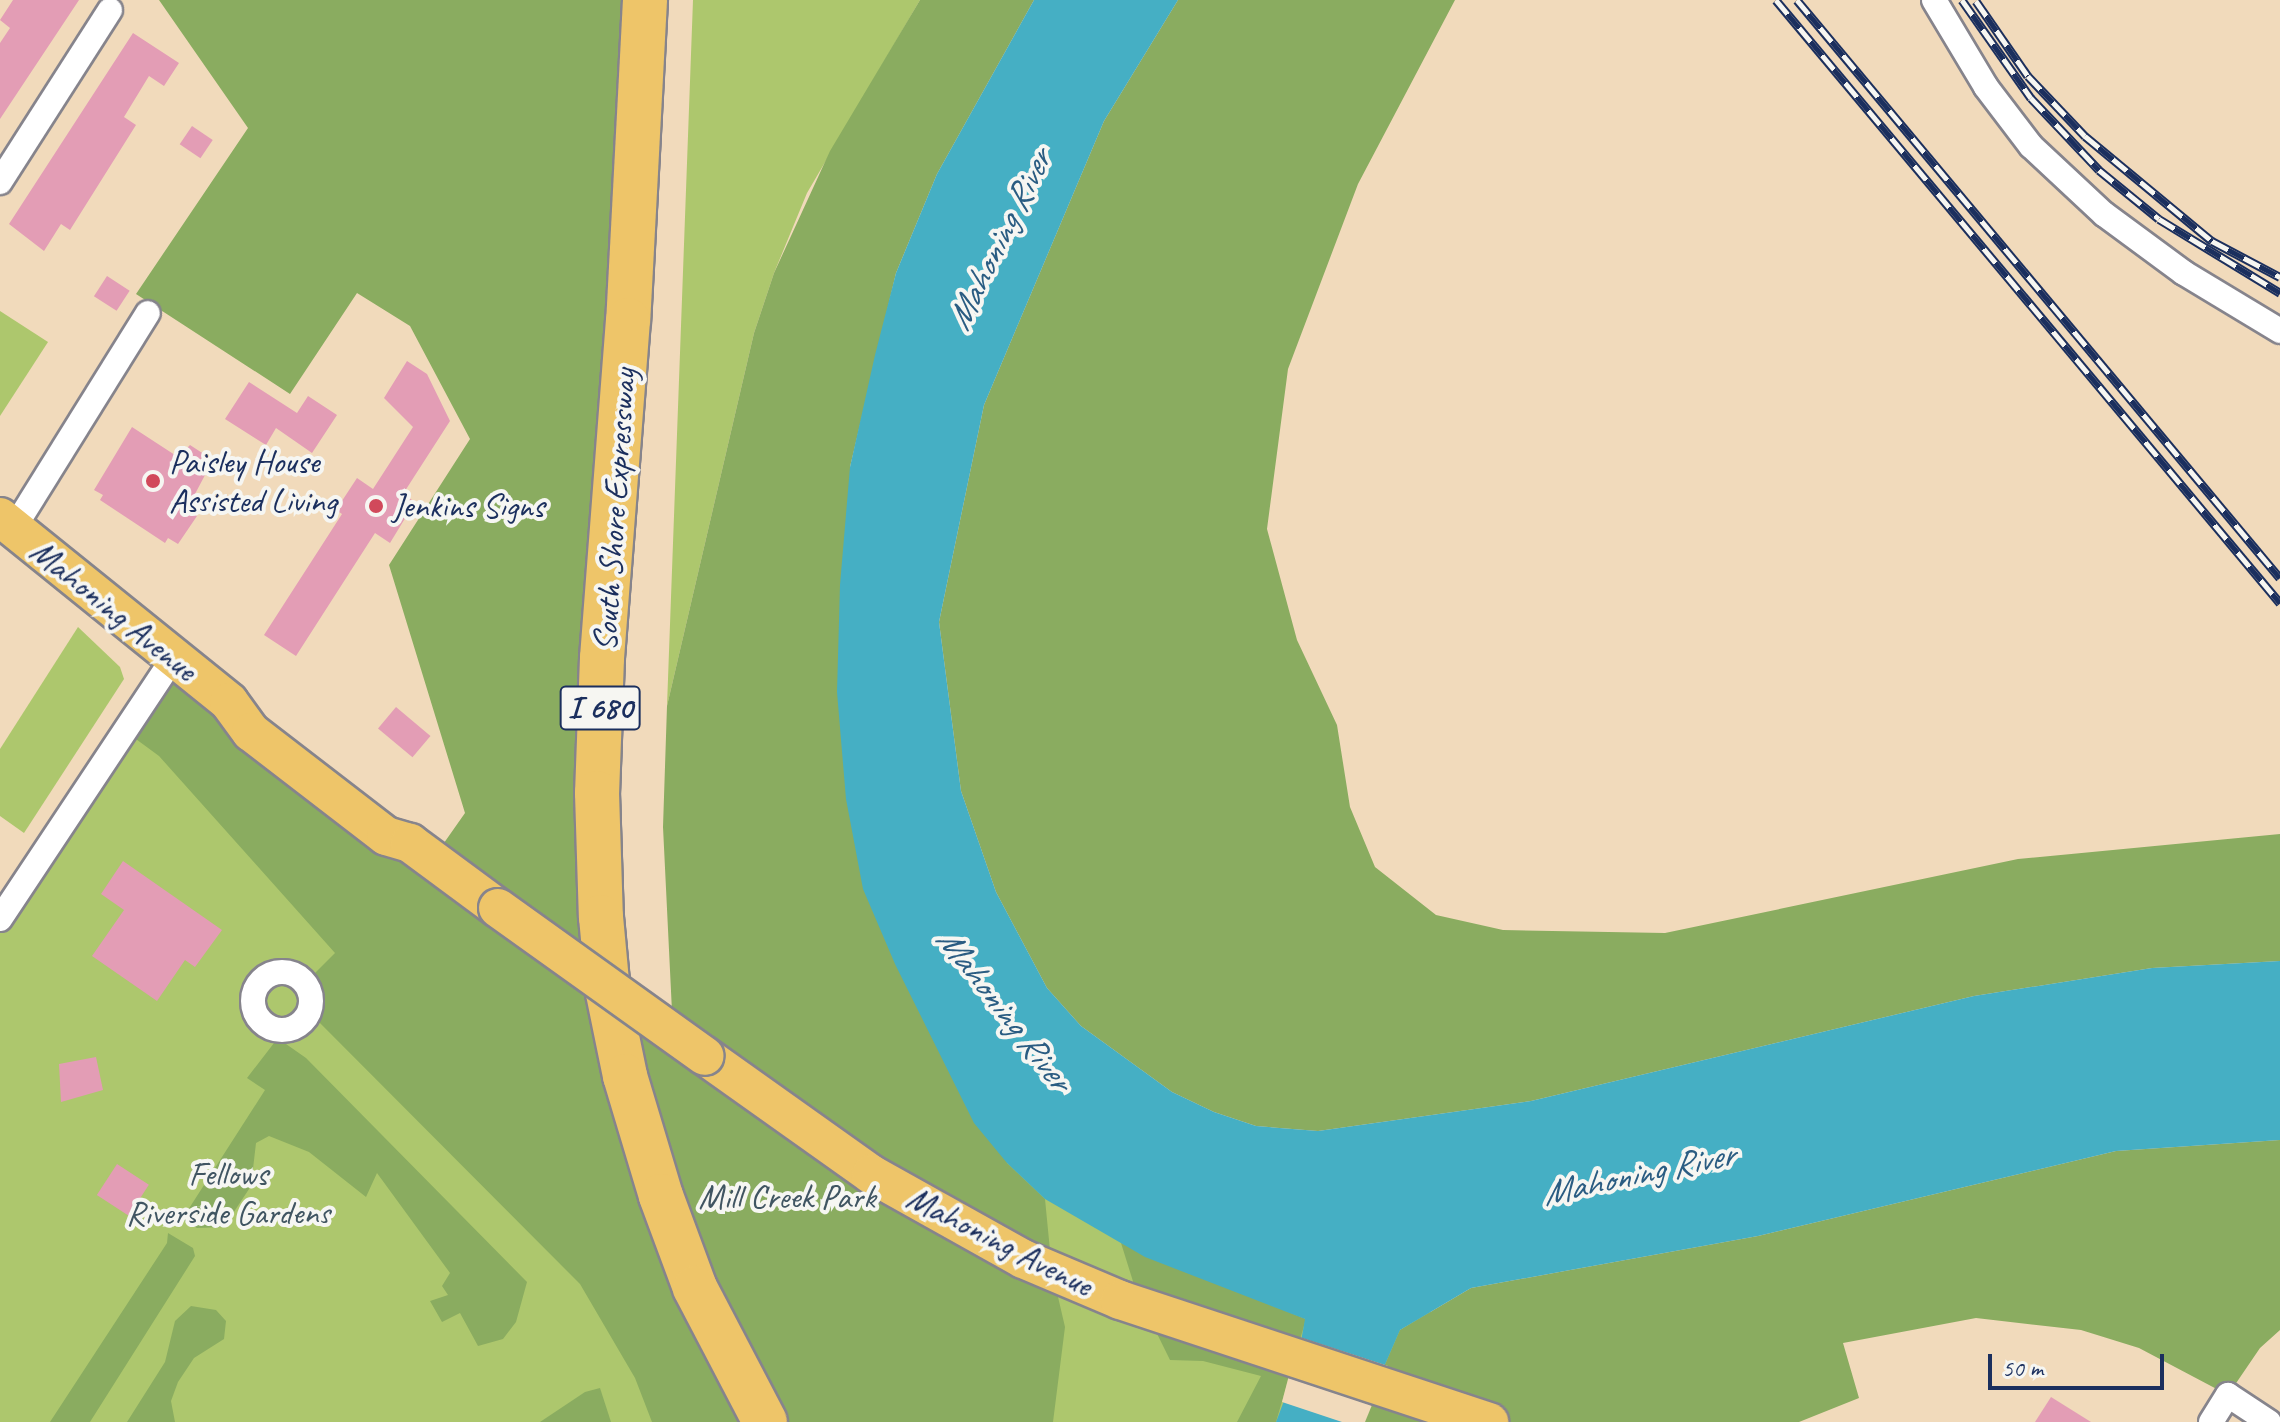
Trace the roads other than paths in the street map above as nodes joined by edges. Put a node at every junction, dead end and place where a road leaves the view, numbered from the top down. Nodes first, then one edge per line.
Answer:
1 (645, 0) edge
2 (1934, 0) edge
3 (110, 10) dead end
4 (0, 182) edge
5 (148, 313) dead end
6 (2280, 331) edge
7 (7, 522) edge
8 (174, 657) junction
9 (0, 919) edge
10 (755, 1407) edge
11 (1489, 1422) edge
12 (2211, 1422) edge
13 (2269, 1422) edge

1 - 10 highway, South Shore Expressway / I 680
2 - 6 street
3 - 4 street
5 - 7 street
7 - 8 main road, Mahoning Avenue
8 - 9 street
8 - 11 main road, Mahoning Avenue, bridge
12 - 13 street

